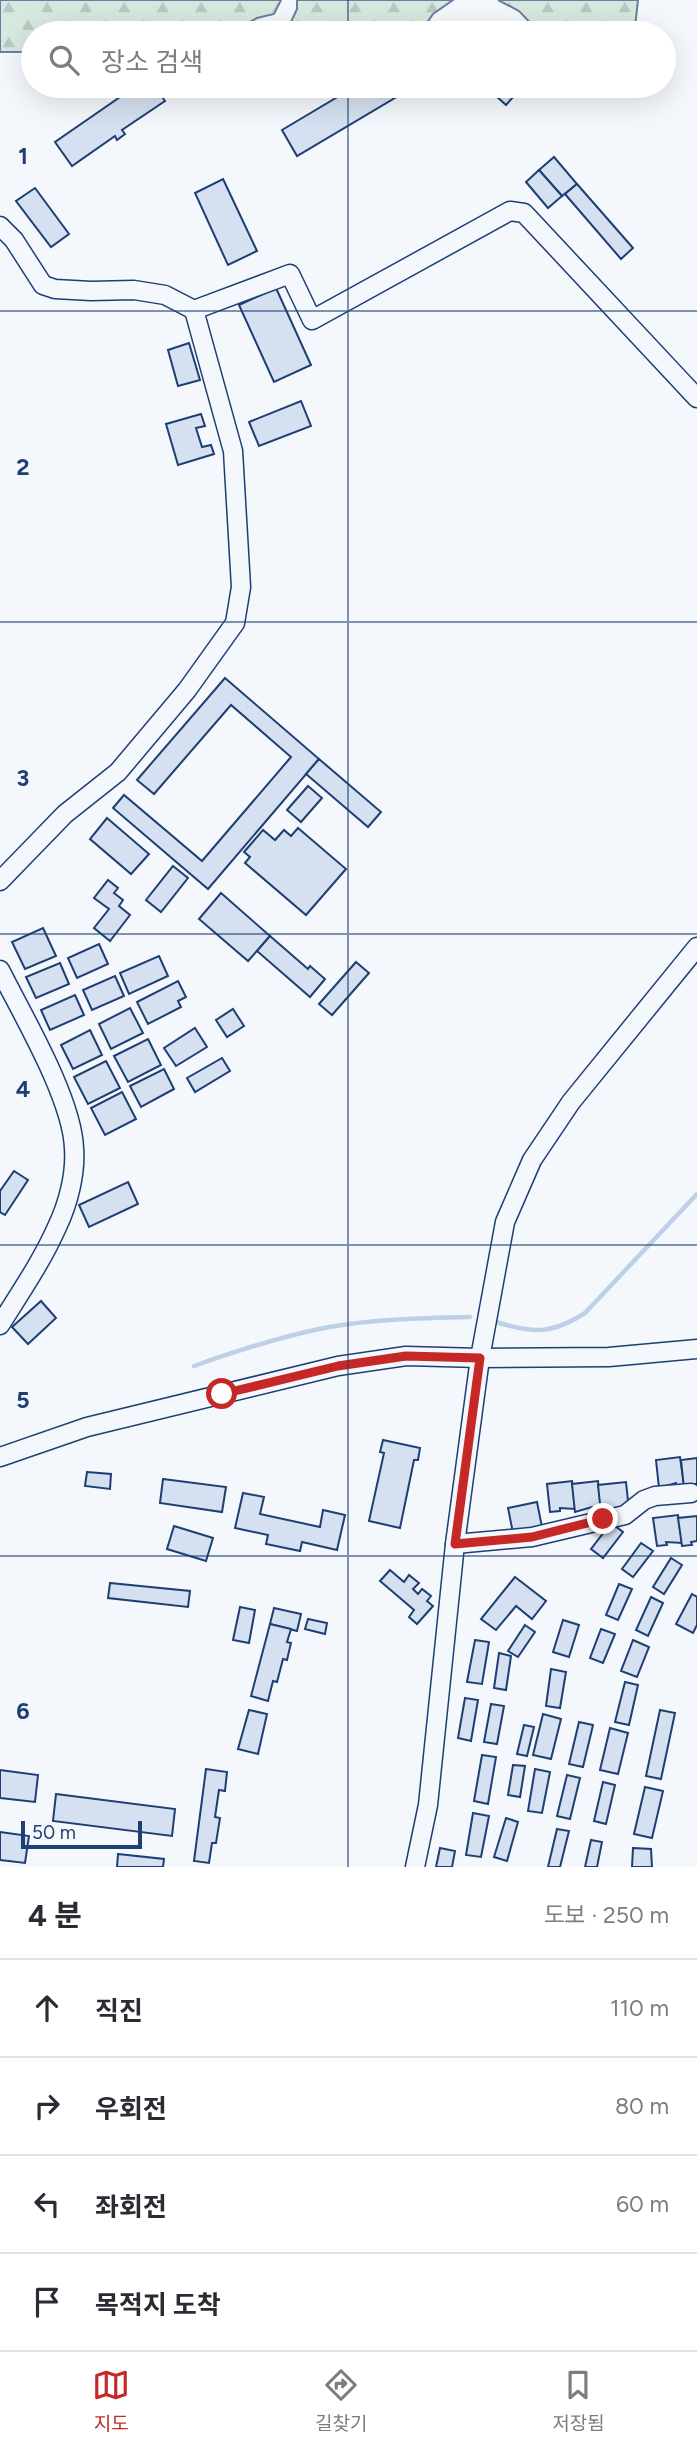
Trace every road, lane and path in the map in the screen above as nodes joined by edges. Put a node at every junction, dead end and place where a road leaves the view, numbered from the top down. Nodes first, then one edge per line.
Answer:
1 (0, 226) edge
2 (194, 310) junction
3 (697, 398) edge
4 (0, 881) edge
5 (697, 947) edge
6 (0, 970) edge
7 (0, 1325) edge
8 (697, 1349) edge
9 (480, 1358) junction
10 (0, 1457) edge
11 (691, 1493) dead end
12 (455, 1544) junction
13 (415, 1867) edge

1 - 2 street
2 - 3 street
2 - 4 street
5 - 9 street
6 - 7 street
8 - 9 street
9 - 10 street
9 - 12 street
11 - 12 street
12 - 13 street

